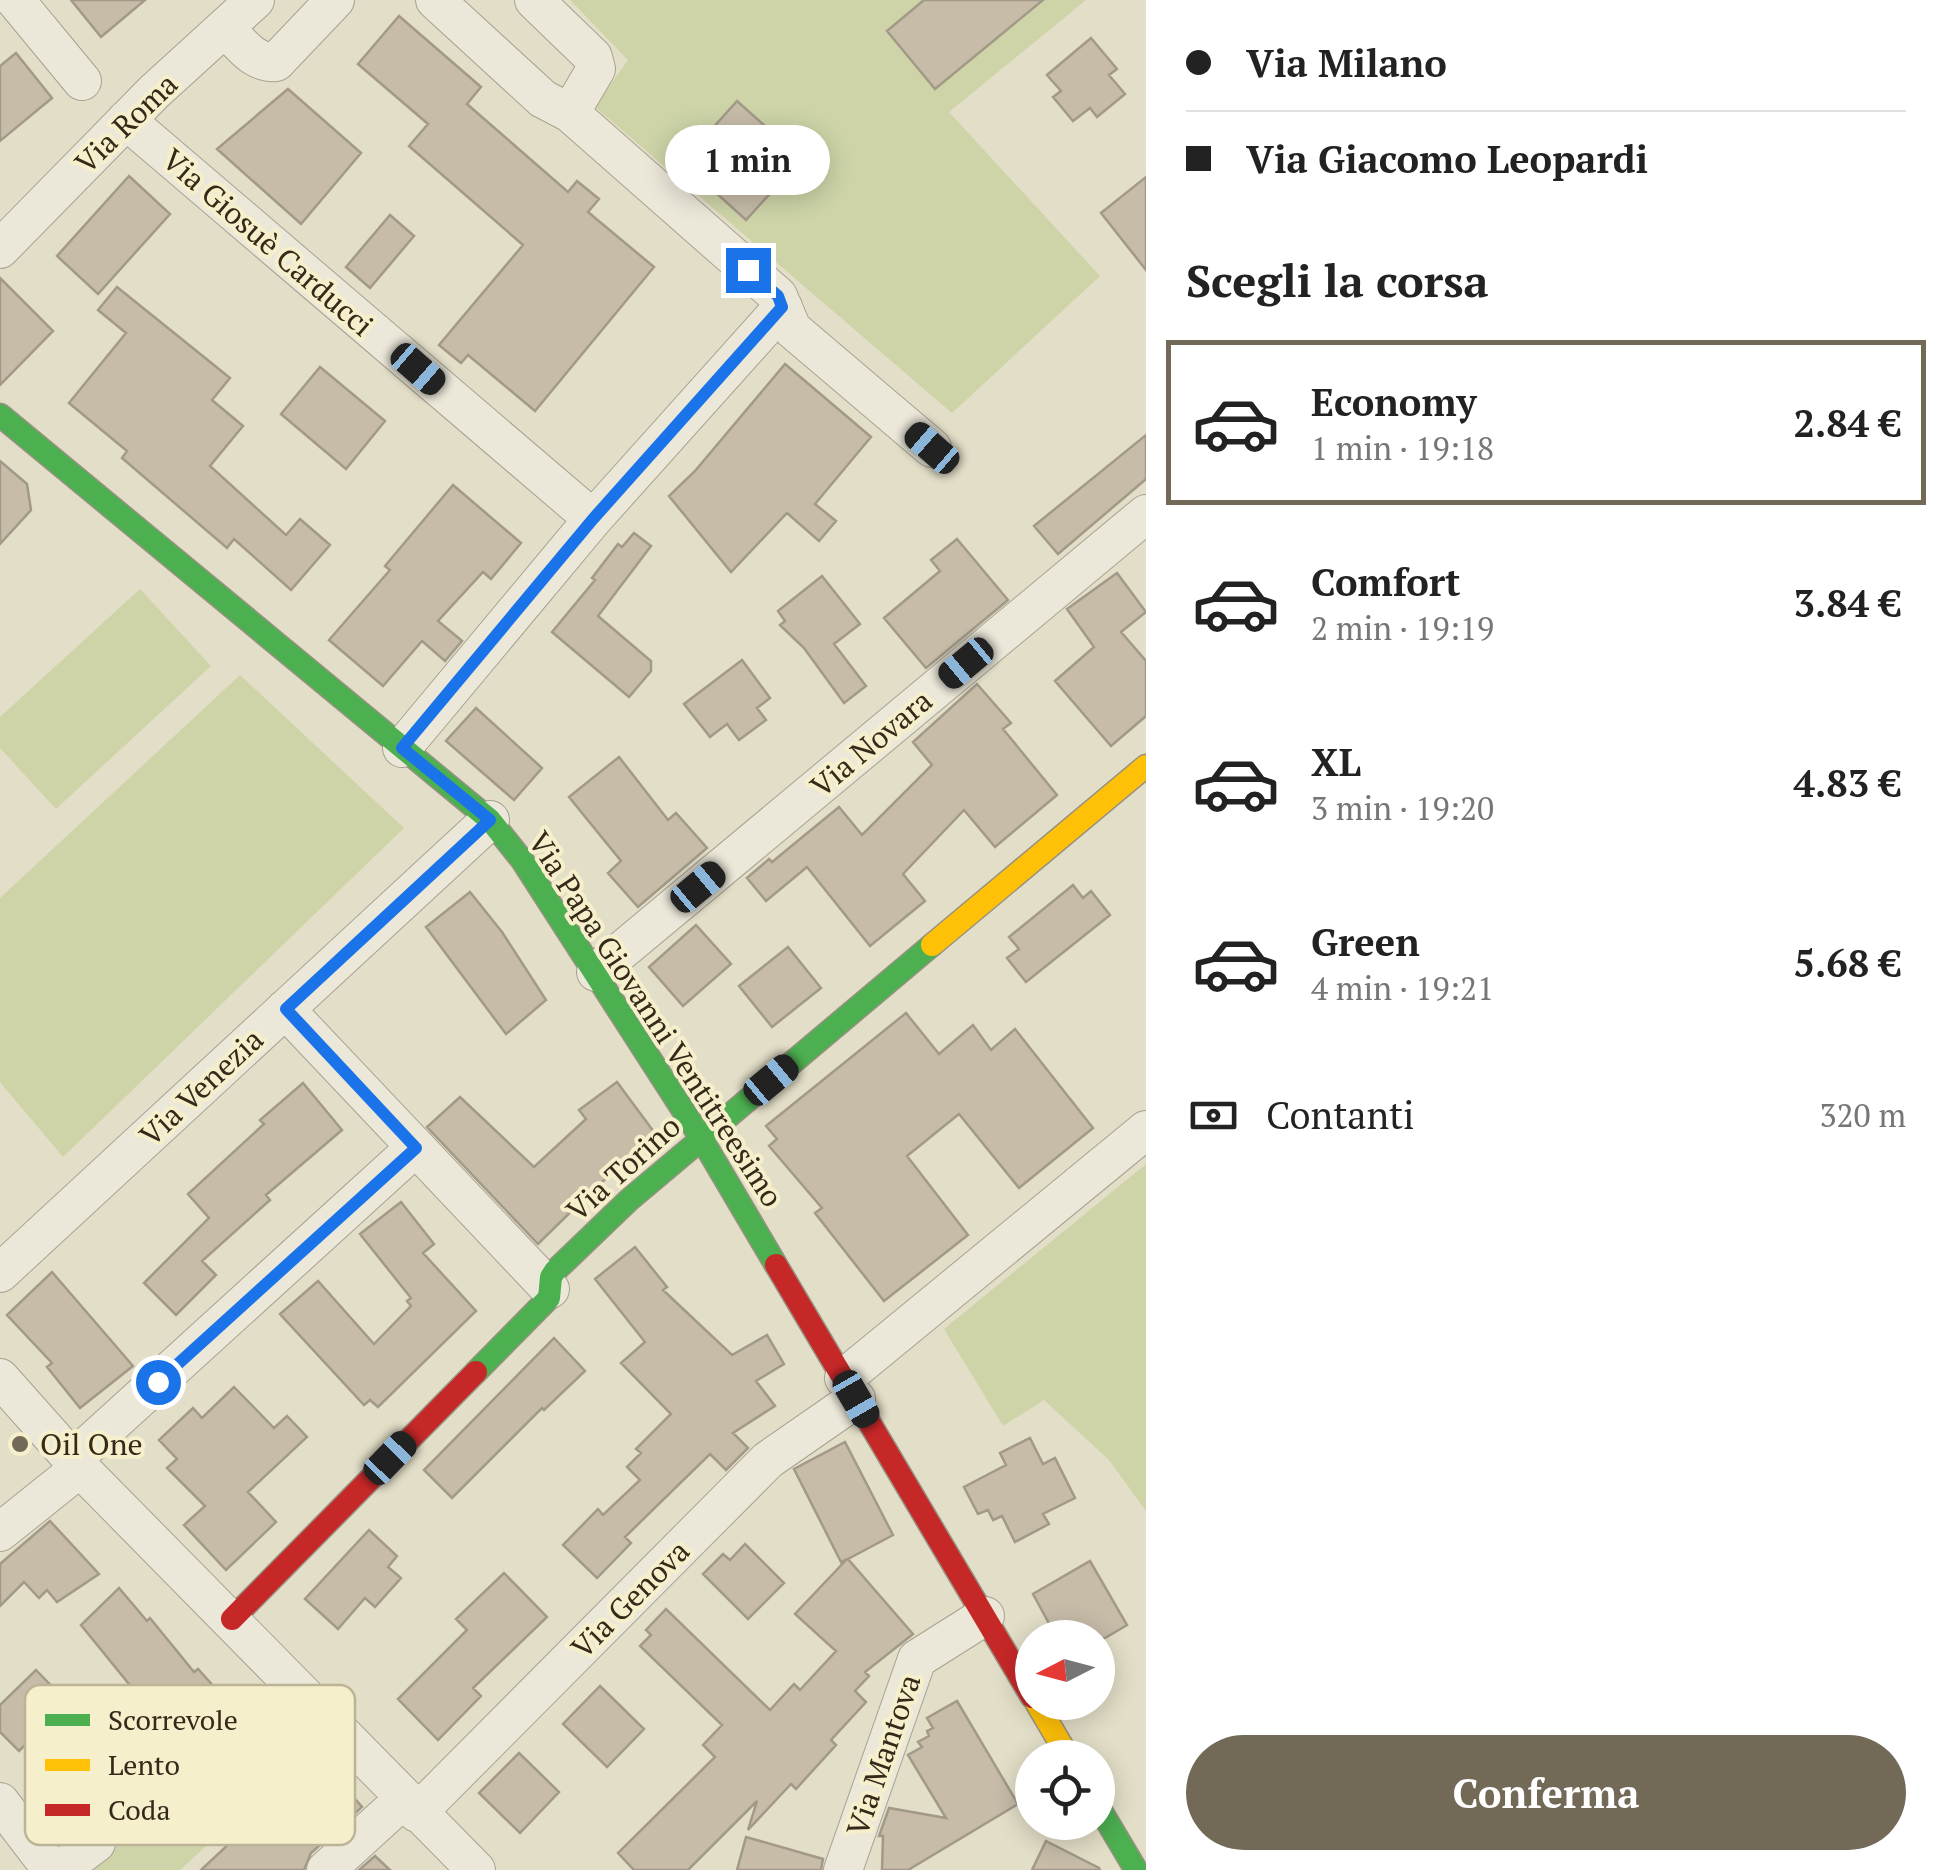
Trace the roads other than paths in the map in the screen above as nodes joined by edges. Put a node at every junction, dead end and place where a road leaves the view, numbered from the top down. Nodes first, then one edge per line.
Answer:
1 (15, 0) edge
2 (255, 0) edge
3 (336, 0) edge
4 (435, 0) edge
5 (534, 0) edge
6 (226, 30) junction
7 (82, 81) dead end
8 (570, 113) junction
9 (126, 120) junction
10 (0, 249) edge
11 (782, 307) junction
12 (0, 414) edge
13 (932, 448) dead end
14 (1146, 514) edge
15 (593, 519) junction
16 (402, 748) junction
17 (1146, 766) edge
18 (490, 820) junction
19 (596, 972) junction
20 (286, 1009) junction
21 (1146, 1130) edge
22 (701, 1138) junction
23 (416, 1148) junction
24 (0, 1273) edge
25 (550, 1289) junction
26 (0, 1378) edge
27 (850, 1389) junction
28 (76, 1464) junction
29 (0, 1532) edge
30 (985, 1616) junction
31 (232, 1619) junction
32 (1015, 1667) edge
33 (295, 1685) edge
34 (355, 1748) edge
35 (0, 1802) edge
36 (410, 1806) junction
37 (25, 1832) edge
38 (1115, 1835) edge
39 (35, 1845) edge
40 (92, 1845) edge
41 (56, 1870) edge
42 (326, 1870) edge
43 (476, 1870) edge
44 (842, 1870) edge
45 (1136, 1870) edge

1 - 7 street
2 - 6 street, Via Roma
3 - 6 street
4 - 8 street
5 - 8 street
6 - 9 street, Via Roma
8 - 11 street
9 - 10 street, Via Roma
9 - 15 street, Via Giosuè Carducci
11 - 13 street
11 - 15 street
12 - 16 street, Via Papa Giovanni Ventitreesimo
14 - 19 street, Via Novara
15 - 16 street
16 - 18 street, Via Papa Giovanni Ventitreesimo
17 - 22 street, Via Torino
18 - 19 street, Via Papa Giovanni Ventitreesimo
18 - 20 street, Via Venezia
19 - 22 street, Via Papa Giovanni Ventitreesimo
20 - 23 street
20 - 24 street, Via Venezia
21 - 27 street, Via Genova
22 - 25 street, Via Torino
22 - 27 street, Via Papa Giovanni Ventitreesimo
23 - 25 street
23 - 28 street
25 - 31 street, Via Torino
26 - 28 street
27 - 30 street, Via Papa Giovanni Ventitreesimo
27 - 36 street, Via Genova
28 - 29 street
28 - 31 street
30 - 32 street, Via Papa Giovanni Ventitreesimo
30 - 44 street, Via Mantova
31 - 33 street
34 - 36 street
35 - 37 street
36 - 42 street, Via Genova
36 - 43 street
38 - 45 street
39 - 41 street
40 - 41 street

